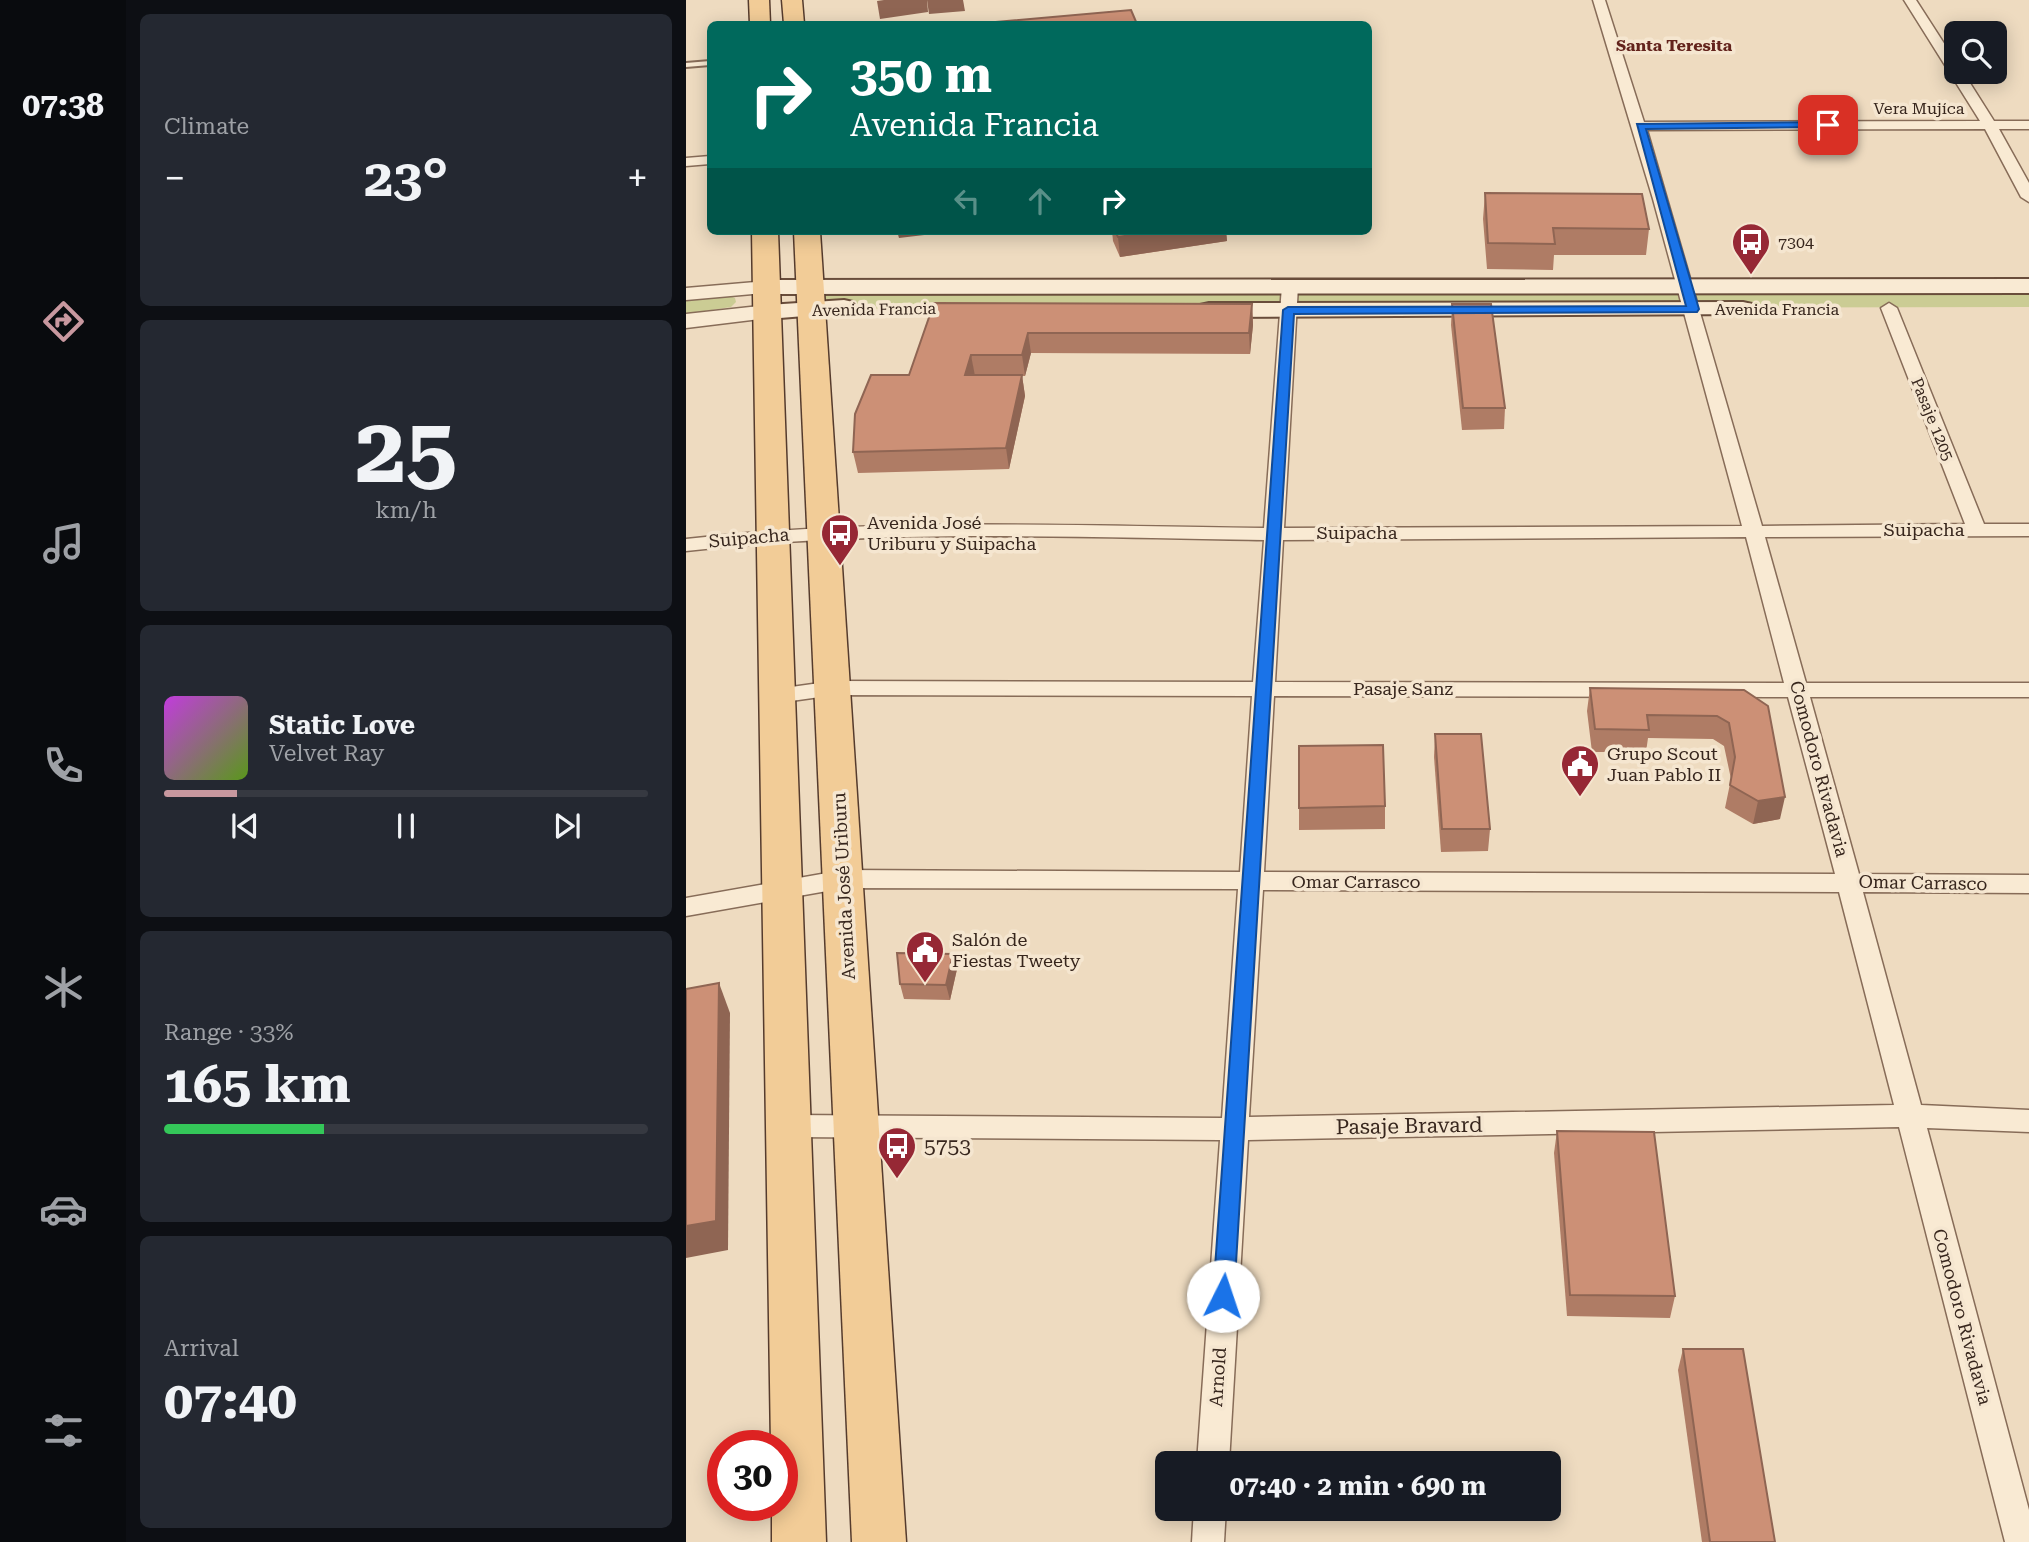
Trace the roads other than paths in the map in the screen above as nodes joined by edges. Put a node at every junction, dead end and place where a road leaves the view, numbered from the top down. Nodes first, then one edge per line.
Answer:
1 (759, 0) edge
2 (792, 0) edge
3 (1599, 0) edge
4 (1910, 0) edge
5 (760, 21) edge
6 (794, 21) edge
7 (707, 63) edge
8 (686, 65) edge
9 (1990, 125) junction
10 (2029, 125) edge
11 (1640, 126) junction
12 (707, 160) edge
13 (686, 162) edge
14 (2029, 197) edge
15 (765, 235) edge
16 (807, 235) edge
17 (1290, 286) junction
18 (2029, 286) edge
19 (686, 294) edge
20 (812, 297) junction
21 (1690, 298) junction
22 (767, 299) junction
23 (2029, 307) edge
24 (1889, 308) junction
25 (1288, 310) junction
26 (686, 321) edge
27 (1977, 530) junction
28 (2029, 530) edge
29 (1754, 531) junction
30 (825, 532) junction
31 (1273, 534) junction
32 (773, 536) junction
33 (686, 545) edge
34 (834, 688) junction
35 (1798, 688) junction
36 (1263, 689) junction
37 (2029, 690) edge
38 (777, 696) junction
39 (844, 879) junction
40 (1250, 882) junction
41 (1849, 882) junction
42 (2029, 884) edge
43 (782, 890) junction
44 (686, 906) edge
45 (1909, 1116) junction
46 (2029, 1121) edge
47 (789, 1125) junction
48 (857, 1125) junction
49 (1234, 1129) junction
50 (1214, 1451) edge
51 (1209, 1521) edge
52 (799, 1542) edge
53 (879, 1542) edge
54 (1208, 1542) edge
55 (2021, 1542) edge

1 - 5 main road
2 - 6 main road
3 - 11 street, Comodoro Rivadavia
4 - 9 street
7 - 8 lane
9 - 10 street, Vera Mujíca
9 - 11 street, Vera Mujíca
9 - 14 street
11 - 21 street, Comodoro Rivadavia
12 - 13 street
15 - 22 main road
16 - 20 main road, Avenida José Uriburu
17 - 20 main road, Avenida Francia
17 - 21 main road, Avenida Francia
17 - 25 street, Arnold
18 - 21 main road, Avenida Francia
19 - 22 street, Avenida Francia
20 - 22 main road, Avenida Francia
20 - 25 main road, Avenida Francia
20 - 30 main road, Avenida José Uriburu
21 - 24 main road, Avenida Francia
21 - 25 main road, Avenida Francia
21 - 29 street, Comodoro Rivadavia
22 - 26 street, Avenida Francia
22 - 32 main road
23 - 24 main road, Avenida Francia
24 - 27 street, Pasaje 1205
25 - 31 street, Arnold
27 - 28 street, Suipacha
27 - 29 street, Suipacha
29 - 31 street, Suipacha
29 - 35 street, Comodoro Rivadavia
30 - 31 street, Suipacha
30 - 32 street, Suipacha
30 - 34 main road, Avenida José Uriburu
31 - 36 street, Arnold
32 - 33 street, Suipacha
32 - 38 main road
34 - 36 street, Pasaje Sanz
34 - 38 street, Pasaje Sanz
34 - 39 main road, Avenida José Uriburu
35 - 36 street, Pasaje Sanz
35 - 37 street, Pasaje Sanz
35 - 41 street, Comodoro Rivadavia
36 - 40 street, Arnold
38 - 43 main road
39 - 40 street, Omar Carrasco
39 - 43 street, Omar Carrasco
39 - 48 main road, Avenida José Uriburu
40 - 41 street, Omar Carrasco
40 - 49 street, Arnold
41 - 42 street, Omar Carrasco
41 - 45 street, Comodoro Rivadavia
43 - 44 street, Omar Carrasco
43 - 47 main road
45 - 46 street, Pasaje Bravard
45 - 49 street, Pasaje Bravard
45 - 55 street, Comodoro Rivadavia
47 - 48 street, Pasaje Bravard
47 - 52 main road
48 - 49 street, Pasaje Bravard
48 - 53 main road, Avenida José Uriburu
49 - 50 street, Arnold
51 - 54 street

